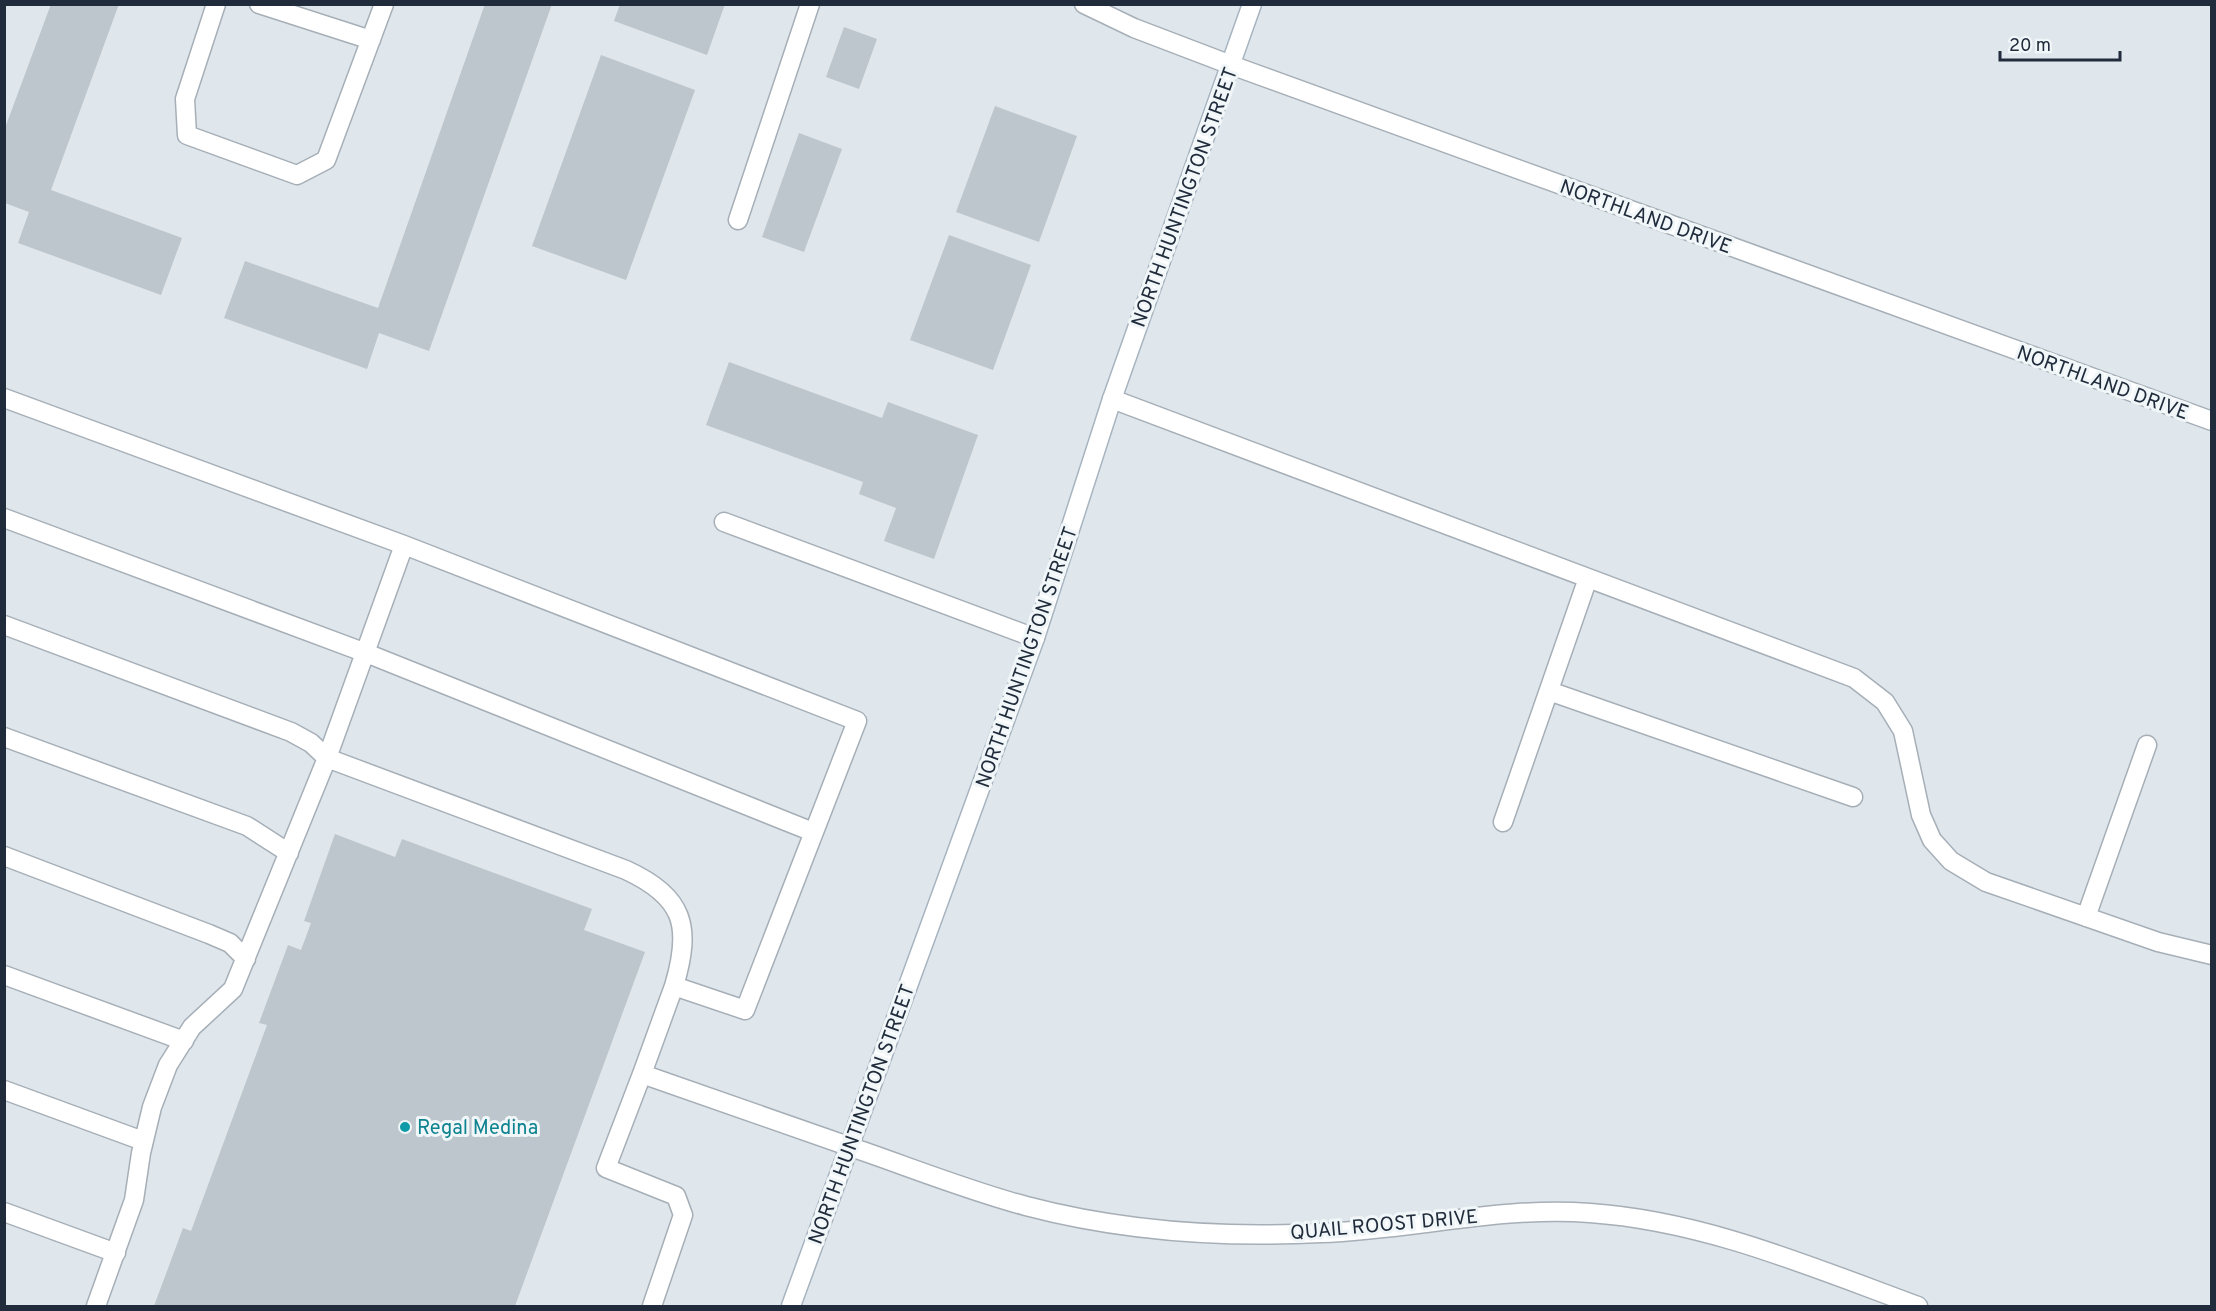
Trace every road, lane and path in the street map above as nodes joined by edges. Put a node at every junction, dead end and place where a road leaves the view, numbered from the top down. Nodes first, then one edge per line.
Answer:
1 (216, 4) edge
2 (259, 4) edge
3 (384, 4) edge
4 (810, 4) edge
5 (1084, 4) edge
6 (1252, 4) edge
7 (371, 40) junction
8 (1231, 65) junction
9 (738, 220) dead end
10 (4, 398) edge
11 (1112, 399) junction
12 (2211, 421) edge
13 (4, 518) edge
14 (724, 522) dead end
15 (404, 545) junction
16 (1588, 578) junction
17 (4, 626) edge
18 (1035, 638) junction
19 (366, 653) junction
20 (1549, 691) junction
21 (4, 737) edge
22 (2147, 746) dead end
23 (327, 758) junction
24 (1853, 797) dead end
25 (1503, 822) dead end
26 (813, 832) junction
27 (289, 853) junction
28 (4, 856) edge
29 (2086, 917) junction
30 (2211, 955) edge
31 (246, 959) junction
32 (4, 975) edge
33 (674, 986) junction
34 (184, 1041) junction
35 (642, 1074) junction
36 (4, 1090) edge
37 (143, 1141) junction
38 (848, 1146) junction
39 (4, 1212) edge
40 (116, 1253) junction
41 (96, 1306) edge
42 (652, 1306) edge
43 (791, 1306) edge
44 (1918, 1306) edge

1 - 7 street
2 - 7 street
3 - 7 street
4 - 9 street
5 - 8 street, NORTHLAND DRIVE
6 - 8 street, NORTH HUNTINGTON STREET
8 - 11 street, NORTH HUNTINGTON STREET
8 - 12 street, NORTHLAND DRIVE
10 - 15 street
11 - 16 street
11 - 18 street, NORTH HUNTINGTON STREET
13 - 19 street
14 - 18 street
15 - 19 street
15 - 26 street
16 - 20 street
16 - 29 street
17 - 23 street
18 - 38 street, NORTH HUNTINGTON STREET
19 - 23 street
19 - 26 street
20 - 24 street
20 - 25 street
21 - 27 street
22 - 29 street
23 - 27 street
23 - 33 street
26 - 33 street
27 - 31 street
28 - 31 street
29 - 30 street
31 - 34 street
32 - 34 street
33 - 35 street
34 - 37 street
35 - 38 street, QUAIL ROOST DRIVE
35 - 42 street
36 - 37 street
37 - 40 street
38 - 43 street, NORTH HUNTINGTON STREET
38 - 44 street, QUAIL ROOST DRIVE
39 - 40 street
40 - 41 street

